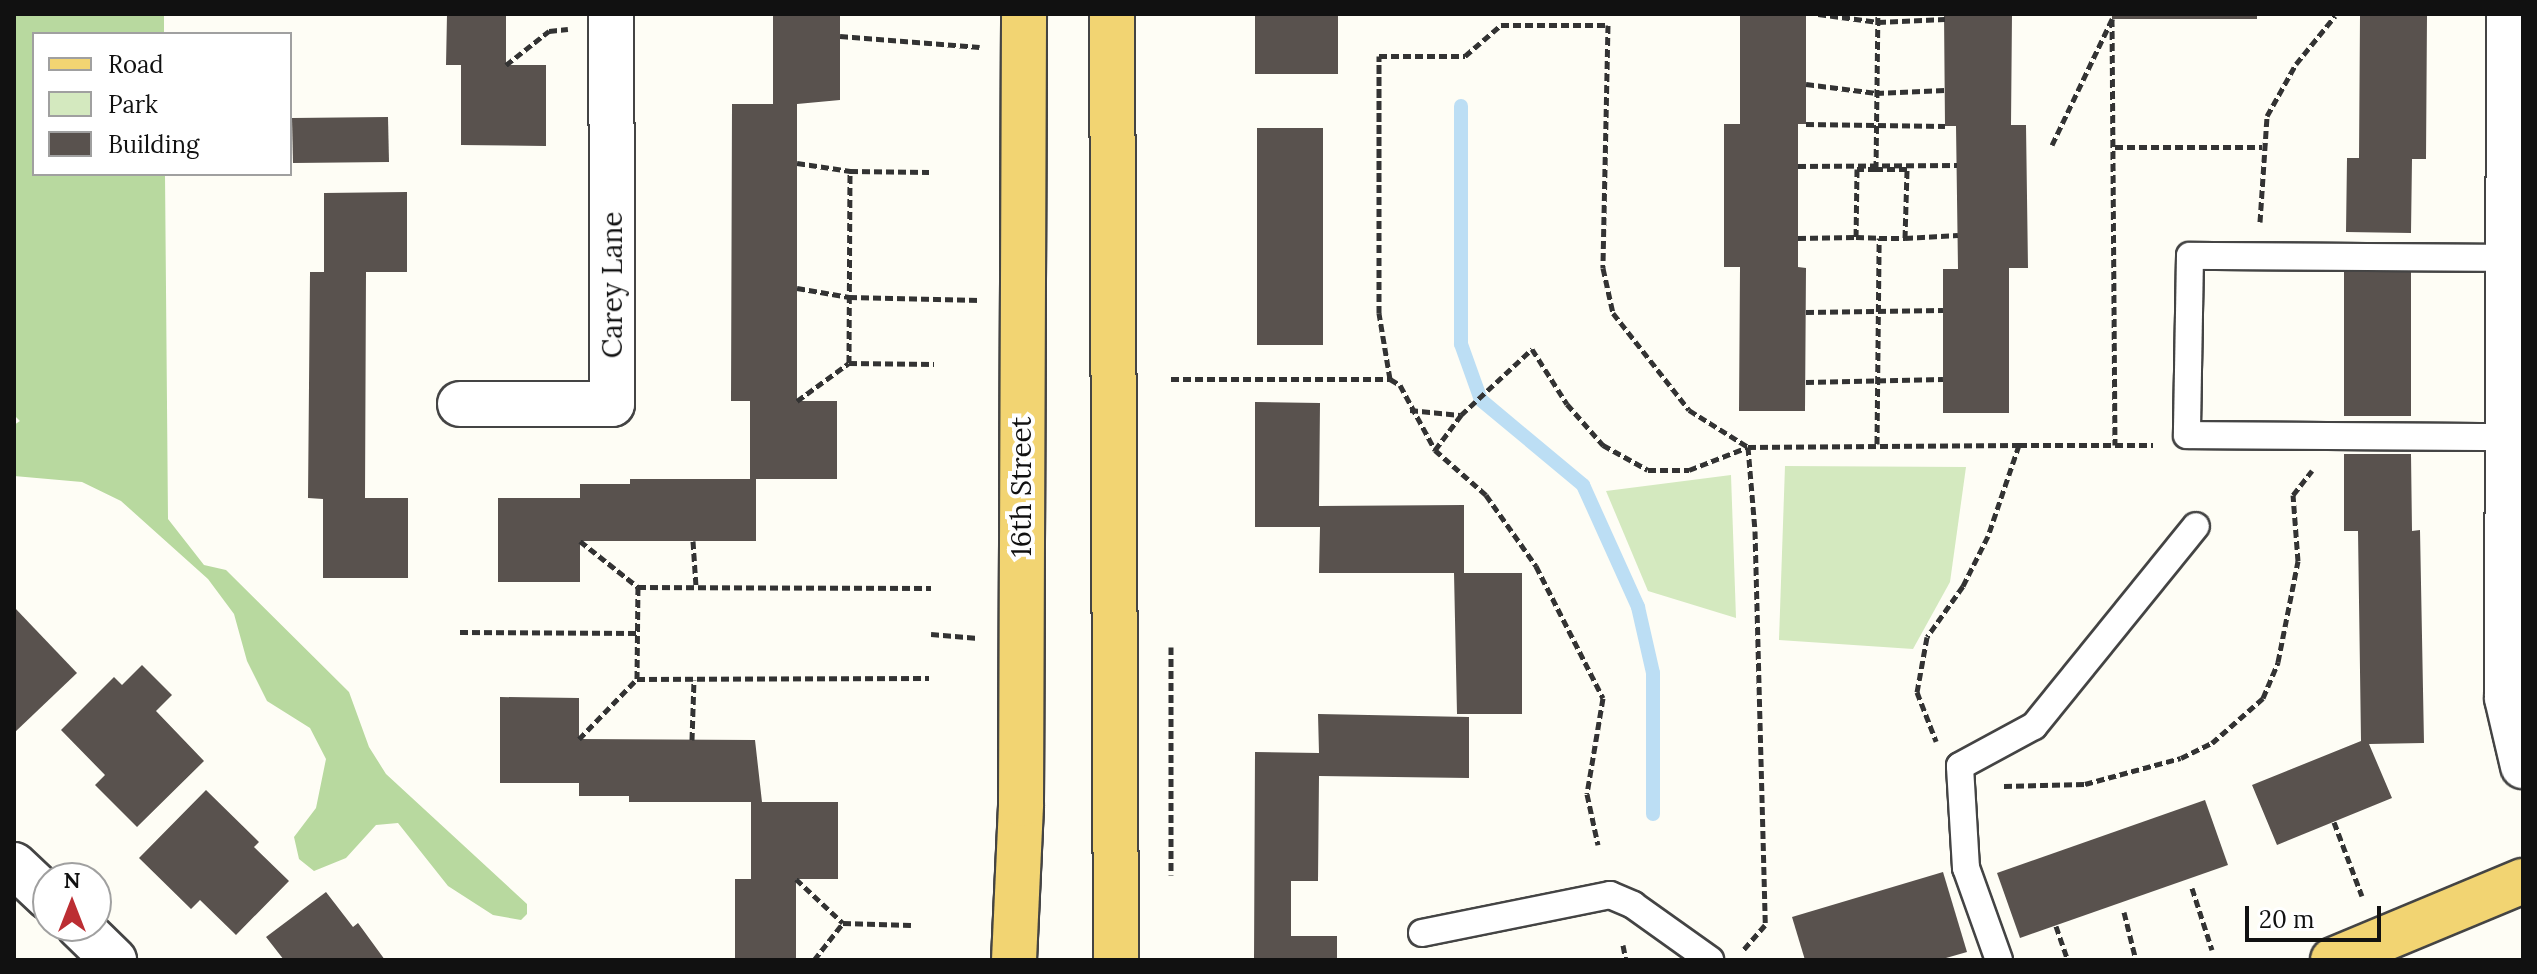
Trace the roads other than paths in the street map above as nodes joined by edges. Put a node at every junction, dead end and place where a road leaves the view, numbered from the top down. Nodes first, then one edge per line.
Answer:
1 (1024, 14) edge
2 (1112, 14) edge
3 (2509, 14) edge
4 (594, 21) edge
5 (2506, 258) junction
6 (460, 404) dead end
7 (2506, 437) junction
8 (2196, 526) dead end
9 (2523, 766) edge
10 (14, 865) edge
11 (2523, 881) edge
12 (32, 882) edge
13 (1422, 933) dead end
14 (95, 942) edge
15 (114, 960) edge
16 (1014, 960) edge
17 (1116, 960) edge
18 (1710, 960) edge
19 (1999, 960) edge
20 (2333, 960) edge

1 - 16 main road, 16th Street
2 - 17 main road
3 - 5 street
4 - 6 street, Carey Lane
5 - 7 street
5 - 7 lane
7 - 9 street
8 - 19 lane
10 - 12 street
11 - 20 main road
13 - 18 lane
14 - 15 street

